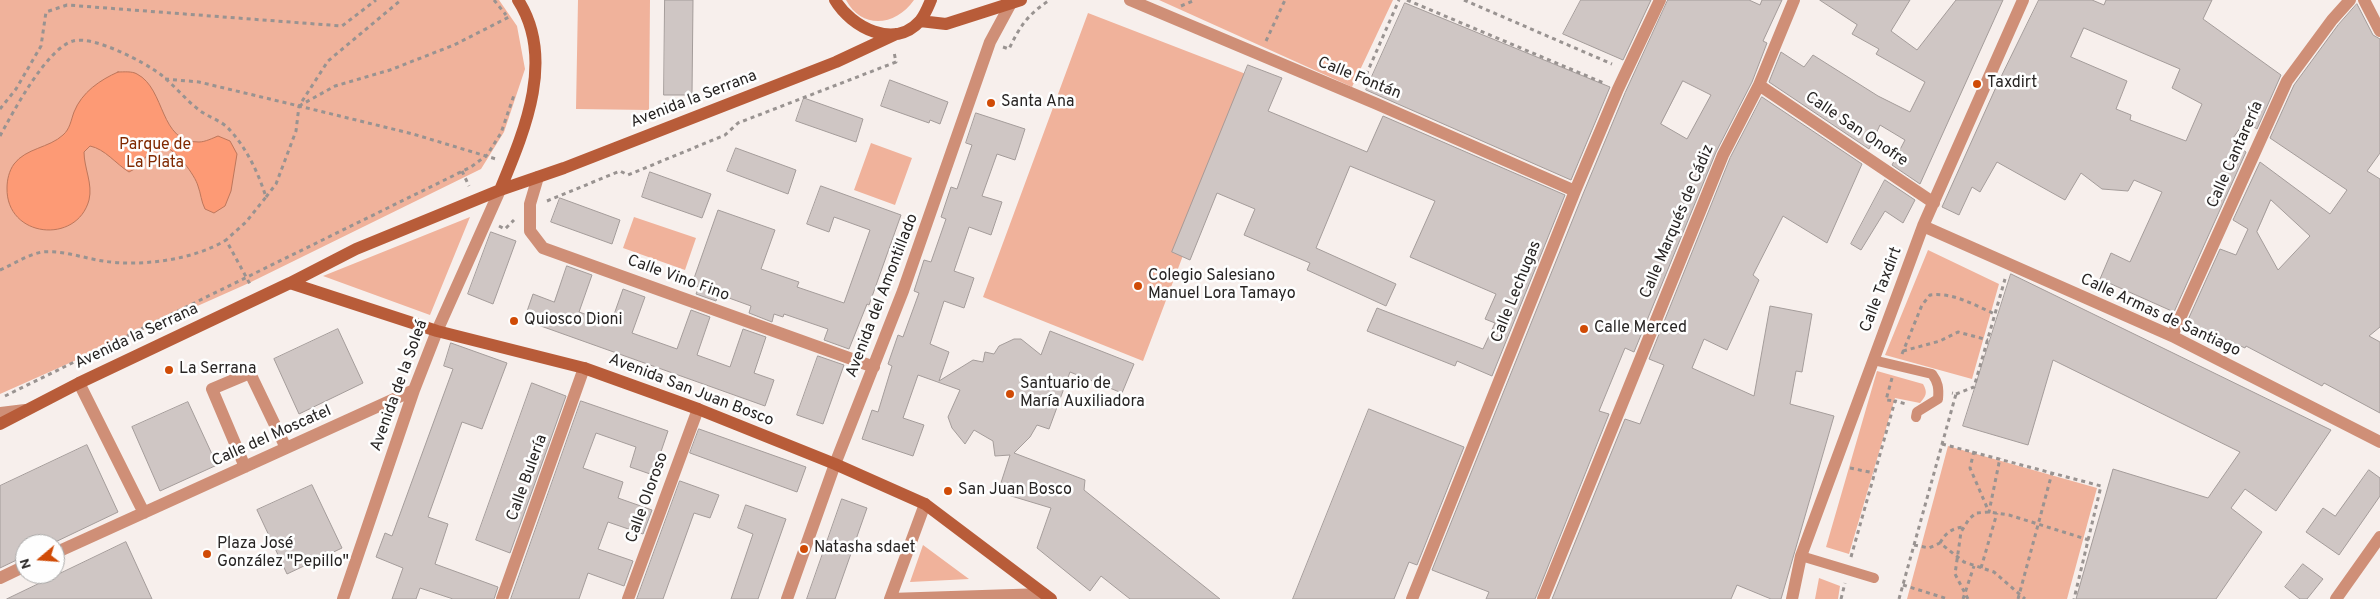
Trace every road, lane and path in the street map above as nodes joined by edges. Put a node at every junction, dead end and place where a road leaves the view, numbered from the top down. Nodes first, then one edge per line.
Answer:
1 (65, 0) edge
2 (376, 0) edge
3 (401, 0) edge
4 (494, 0) edge
5 (835, 0) edge
6 (931, 0) edge
7 (1050, 0) edge
8 (1130, 0) edge
9 (1285, 0) edge
10 (1399, 0) edge
11 (1407, 0) edge
12 (1464, 0) edge
13 (1660, 0) edge
14 (1794, 0) edge
15 (2023, 0) edge
16 (2350, 0) edge
17 (2364, 0) edge
18 (1015, 2) edge
19 (67, 5) junction
20 (520, 5) edge
21 (509, 19) junction
22 (920, 21) junction
23 (2380, 30) edge
24 (896, 34) junction
25 (990, 42) junction
26 (902, 49) dead end
27 (1260, 56) junction
28 (1628, 70) junction
29 (165, 79) junction
30 (1760, 85) junction
31 (1618, 89) junction
32 (515, 94) dead end
33 (1356, 96) junction
34 (298, 106) junction
35 (0, 109) edge
36 (0, 136) edge
37 (487, 155) junction
38 (510, 165) junction
39 (462, 171) junction
40 (538, 177) junction
41 (500, 190) junction
42 (1575, 191) junction
43 (266, 197) junction
44 (475, 200) junction
45 (1934, 203) junction
46 (530, 208) junction
47 (487, 222) junction
48 (1923, 226) junction
49 (226, 240) junction
50 (2010, 264) junction
51 (0, 270) edge
52 (246, 277) junction
53 (290, 283) junction
54 (256, 298) junction
55 (1995, 314) junction
56 (437, 331) junction
57 (2172, 336) junction
58 (1988, 340) junction
59 (1904, 351) junction
60 (1873, 360) junction
61 (1895, 365) junction
62 (874, 367) junction
63 (584, 368) junction
64 (78, 383) junction
65 (1939, 388) junction
66 (414, 390) junction
67 (1956, 394) junction
68 (0, 398) edge
69 (1895, 401) junction
70 (698, 409) junction
71 (1923, 409) junction
72 (29, 410) junction
73 (0, 413) edge
74 (1916, 417) dead end
75 (0, 424) edge
76 (2380, 442) edge
77 (1942, 444) junction
78 (286, 448) junction
79 (1974, 451) junction
80 (2000, 458) junction
81 (835, 464) junction
82 (1834, 464) junction
83 (245, 467) junction
84 (1874, 473) junction
85 (2052, 473) junction
86 (925, 504) junction
87 (1989, 512) junction
88 (144, 513) junction
89 (1997, 513) junction
90 (2038, 524) junction
91 (1964, 527) junction
92 (2380, 537) edge
93 (2089, 540) junction
94 (1940, 543) junction
95 (1914, 545) junction
96 (65, 549) edge
97 (1801, 556) junction
98 (1958, 556) junction
99 (1974, 566) junction
100 (1981, 568) junction
101 (1847, 570) junction
102 (15, 571) edge
103 (0, 578) edge
104 (1874, 578) dead end
105 (1903, 585) junction
106 (1965, 592) junction
107 (2019, 594) junction
108 (1047, 596) edge
109 (343, 599) edge
110 (502, 599) edge
111 (628, 599) edge
112 (787, 599) edge
113 (890, 599) edge
114 (1412, 599) edge
115 (1542, 599) edge
116 (1792, 599) edge
117 (1841, 599) edge
118 (1899, 599) edge
119 (1948, 599) edge
120 (1963, 599) edge
121 (1968, 599) edge
122 (2018, 599) edge
123 (2025, 599) edge
124 (2074, 599) edge
125 (2336, 599) edge

1 - 19 path
2 - 19 path
3 - 34 path
4 - 21 path
5 - 24 main road
6 - 22 main road
7 - 25 path
8 - 27 street, Calle Fontán
9 - 27 path
10 - 33 path
11 - 31 path
12 - 28 path
13 - 28 street, Calle Lechugas
14 - 30 street, Calle Marqués de Cádiz
15 - 45 street, Calle Taxdirt
16 - 57 street, Calle Cantarería
17 - 23 street
18 - 22 main road
18 - 25 street, Avenida del Amontillado
19 - 35 path
20 - 21 path
20 - 38 main road
21 - 34 path
22 - 24 main road, Avenida la Serrana
24 - 40 main road, Avenida la Serrana
25 - 62 street, Avenida del Amontillado
26 - 46 path
27 - 33 street, Calle Fontán
28 - 31 street, Calle Lechugas
29 - 34 path
29 - 36 path
29 - 43 path
30 - 45 street, Calle San Onofre
30 - 115 street, Calle Marqués de Cádiz
31 - 42 street, Calle Lechugas
32 - 37 path
33 - 42 street, Calle Fontán
34 - 37 path
34 - 43 path
37 - 38 path
37 - 39 path
38 - 41 main road
39 - 44 path
39 - 52 path
40 - 41 main road, Avenida la Serrana
40 - 46 street, Calle Vino Fino
41 - 44 main road, Avenida la Serrana
41 - 47 street, Avenida de la Soleá
42 - 114 street, Calle Lechugas
43 - 49 path
44 - 53 main road, Avenida la Serrana
45 - 48 street, Calle Taxdirt
46 - 47 path
46 - 62 street, Calle Vino Fino
47 - 56 street, Avenida de la Soleá
48 - 50 street, Calle Armas de Santiago
48 - 60 street, Calle Taxdirt
49 - 51 path
49 - 52 path
50 - 55 path
50 - 57 street, Calle Armas de Santiago
52 - 54 path
52 - 68 path
53 - 54 main road, Avenida la Serrana
53 - 56 main road
54 - 64 main road, Avenida la Serrana
55 - 58 path
55 - 59 path
56 - 63 main road, Avenida San Juan Bosco
56 - 66 street, Avenida de la Soleá
57 - 76 street, Calle Armas de Santiago
58 - 59 path
58 - 67 path
59 - 60 path
59 - 61 path
60 - 61 lane
60 - 82 street, Calle Taxdirt
61 - 65 lane
61 - 69 path
62 - 81 street, Avenida del Amontillado
63 - 70 main road, Avenida San Juan Bosco
63 - 110 street, Calle Bulería
64 - 72 main road, Avenida la Serrana
64 - 88 street
65 - 67 path
65 - 71 lane
66 - 78 street, Calle del Moscatel
66 - 109 street, Avenida de la Soleá
67 - 77 path
69 - 71 path
69 - 84 path
70 - 81 main road, Avenida San Juan Bosco
70 - 111 street, Calle Oloroso
71 - 74 lane
72 - 73 street
72 - 75 main road, Avenida la Serrana
77 - 79 path
77 - 95 path
78 - 83 street, Calle del Moscatel
78 - 83 street
79 - 80 path
79 - 87 path
80 - 85 path
80 - 87 path
81 - 86 main road, Avenida San Juan Bosco
81 - 112 street, Avenida del Amontillado
82 - 84 path
82 - 97 street, Calle Taxdirt
83 - 88 street, Calle del Moscatel
84 - 101 path
85 - 90 path
85 - 93 path
86 - 108 main road, Avenida San Juan Bosco
86 - 113 street
87 - 89 path
87 - 91 path
88 - 96 street, Calle del Moscatel
89 - 90 path
89 - 100 path
90 - 93 path
90 - 107 path
91 - 94 path
91 - 98 path
92 - 125 street
93 - 124 path
94 - 95 path
94 - 98 path
95 - 105 path
97 - 101 lane
97 - 116 street, Calle Taxdirt
98 - 99 path
98 - 106 path
99 - 100 path
99 - 106 path
100 - 107 path
101 - 104 lane
101 - 117 path
102 - 103 street
105 - 118 path
105 - 119 path
106 - 120 path
106 - 121 path
107 - 122 path
107 - 123 path
108 - 113 street

